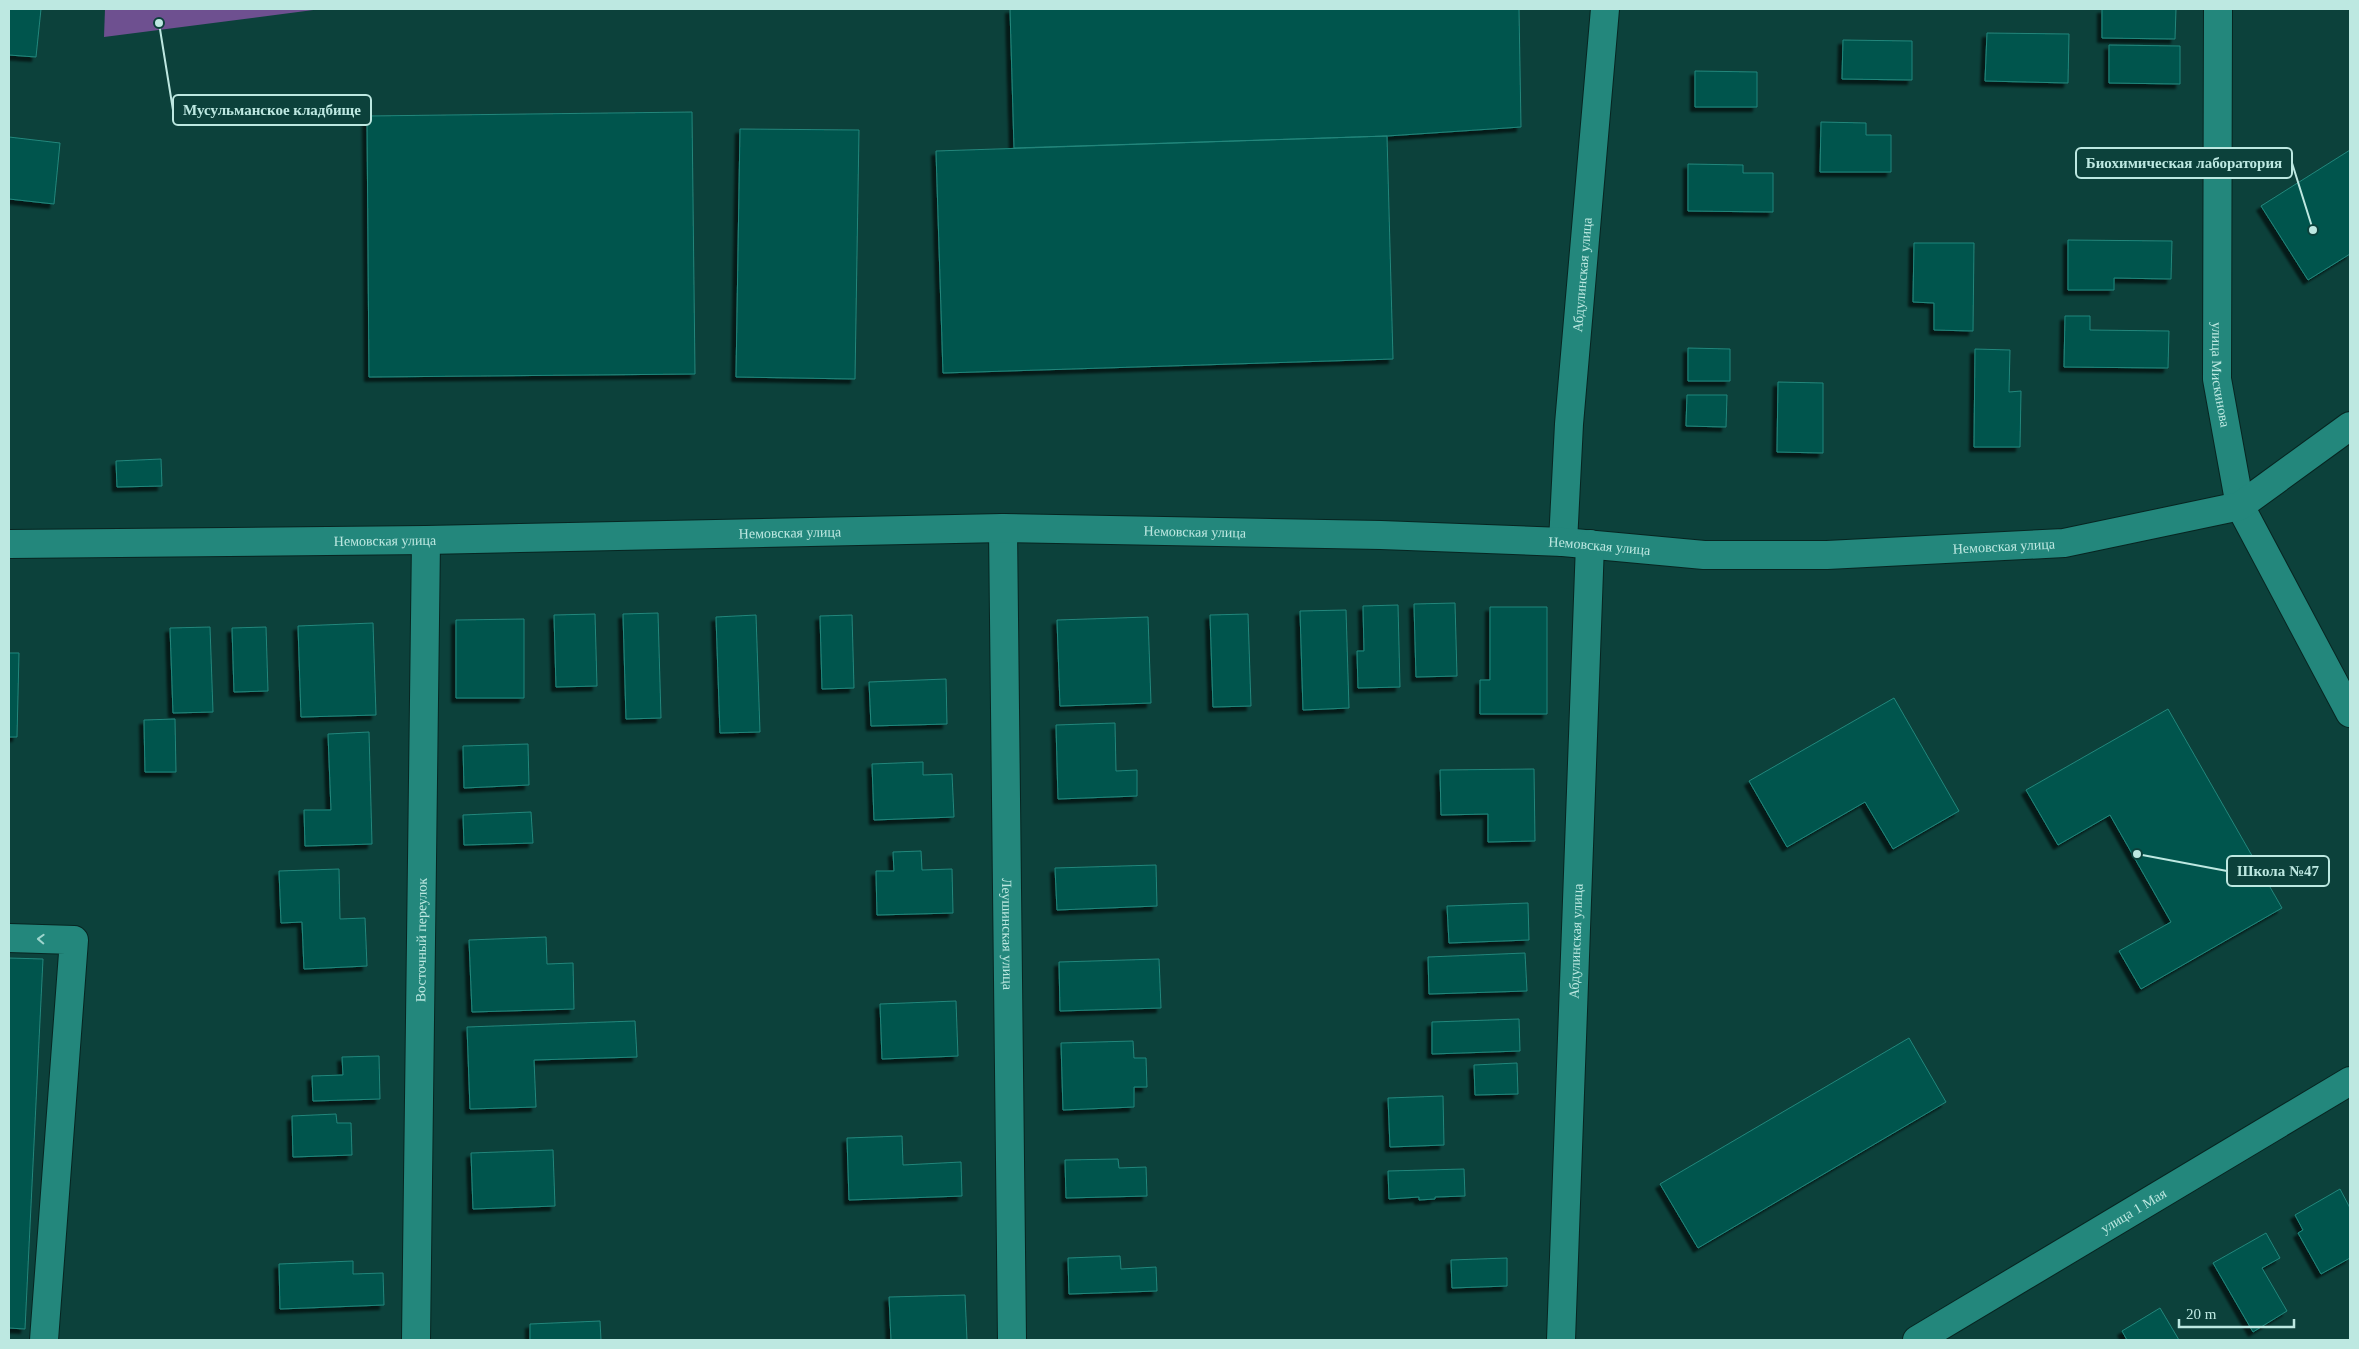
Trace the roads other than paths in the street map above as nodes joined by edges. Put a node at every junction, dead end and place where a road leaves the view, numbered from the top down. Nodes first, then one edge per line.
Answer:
1 (1605, 9) edge
2 (2218, 9) edge
3 (2350, 426) edge
4 (2240, 506) junction
5 (1003, 528) junction
6 (426, 540) junction
7 (1563, 542) junction
8 (9, 544) edge
9 (1590, 544) junction
10 (2350, 713) edge
11 (9, 938) edge
12 (2350, 1081) edge
13 (44, 1340) edge
14 (416, 1340) edge
15 (1012, 1340) edge
16 (1562, 1340) edge
17 (1918, 1340) edge

1 - 7 street, Абдулинская улица
2 - 4 street, улица Мискинова
3 - 4 street, Немовская улица
4 - 9 street, Немовская улица
4 - 10 street, улица Мискинова
5 - 6 street, Немовская улица
5 - 7 street, Немовская улица
5 - 15 street, Леушинская улица
6 - 8 street, Немовская улица
6 - 14 street, Восточный переулок
7 - 9 street, Немовская улица
9 - 16 street, Абдулинская улица
13 -> 11 street
12 - 17 street, улица 1 Мая

